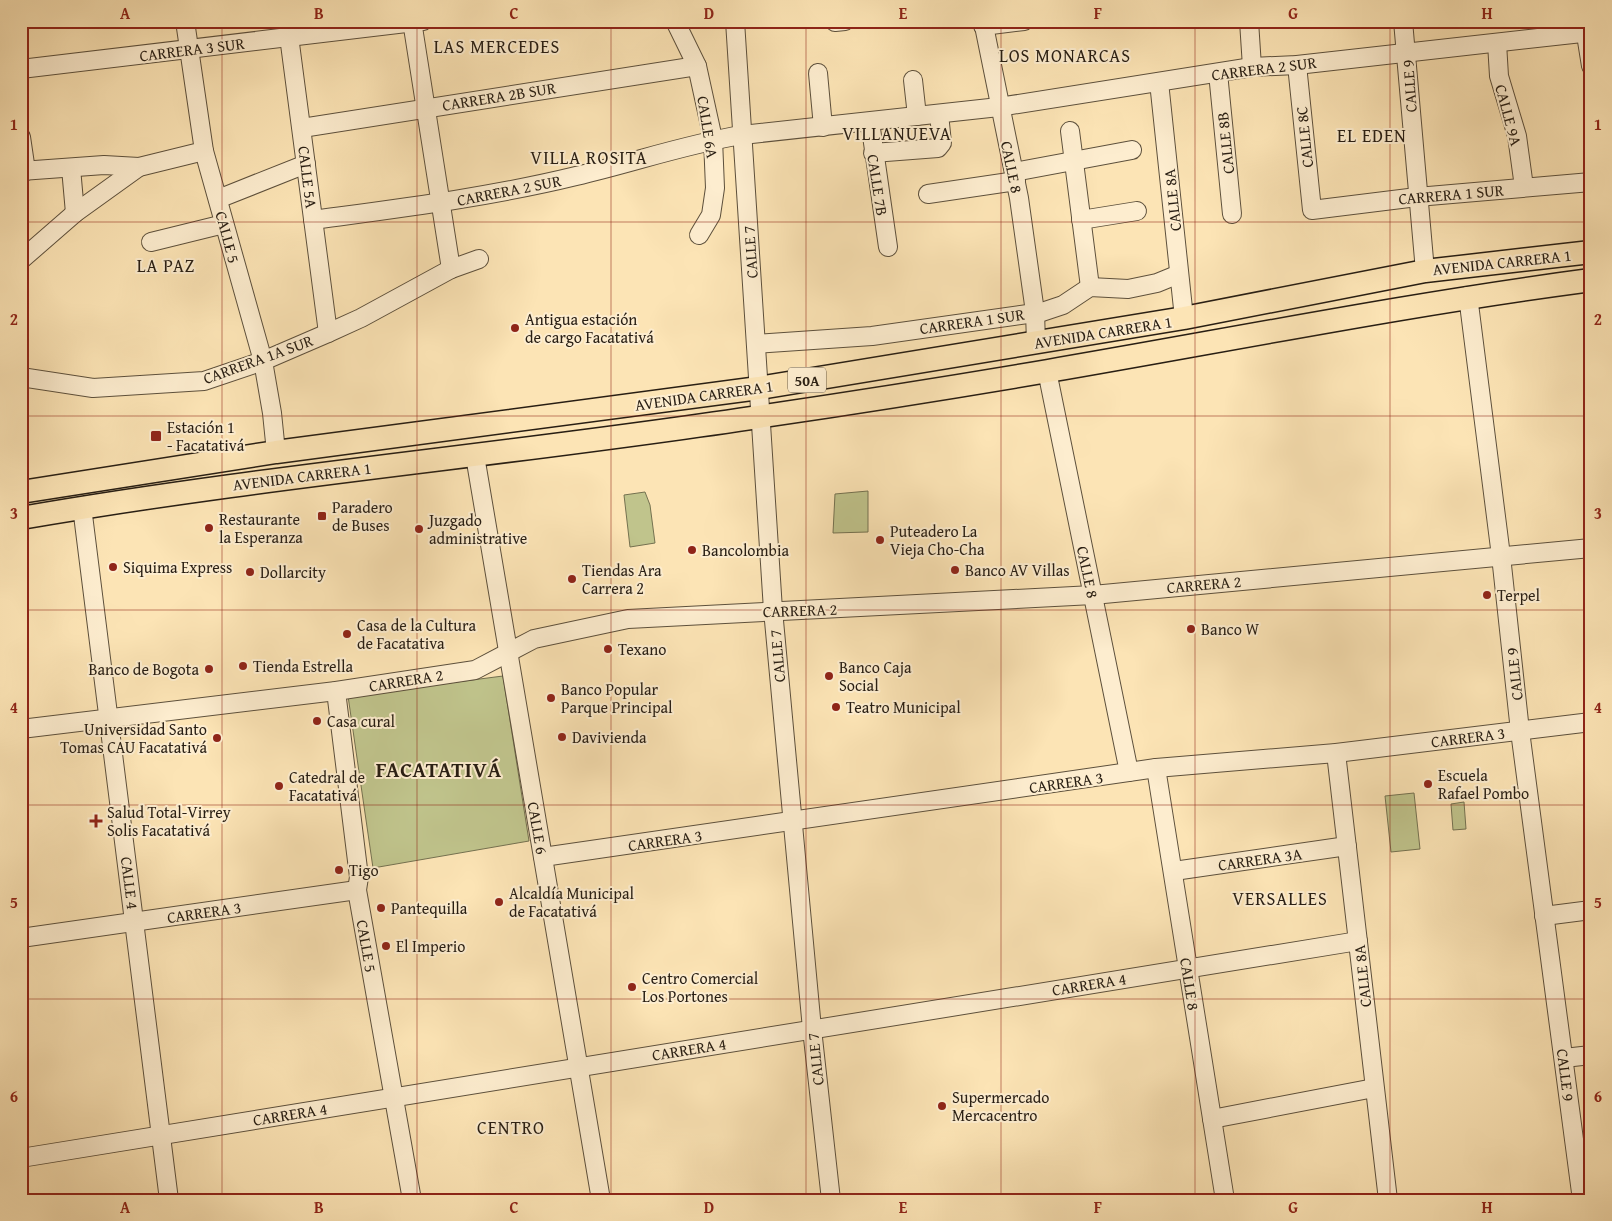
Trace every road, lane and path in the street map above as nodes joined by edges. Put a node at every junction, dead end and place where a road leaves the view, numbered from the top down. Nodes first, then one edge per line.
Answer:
1 (185, 21) edge
2 (675, 21) edge
3 (735, 21) edge
4 (1024, 21) edge
5 (1249, 21) edge
6 (1403, 21) edge
7 (416, 22) edge
8 (983, 24) edge
9 (1587, 28) edge
10 (289, 29) edge
11 (1497, 43) junction
12 (189, 49) junction
13 (1407, 51) junction
14 (1297, 65) junction
15 (697, 66) junction
16 (1591, 66) edge
17 (1252, 68) junction
18 (21, 69) edge
19 (818, 73) dead end
20 (1218, 73) junction
21 (913, 80) dead end
22 (1159, 82) junction
23 (999, 107) junction
24 (426, 108) junction
25 (939, 114) junction
26 (916, 116) junction
27 (870, 122) junction
28 (823, 127) junction
29 (302, 128) junction
30 (1070, 131) dead end
31 (742, 135) junction
32 (21, 137) edge
33 (713, 140) junction
34 (1132, 150) dead end
35 (204, 151) junction
36 (873, 153) junction
37 (1074, 160) junction
38 (306, 164) junction
39 (138, 167) junction
40 (71, 168) junction
41 (24, 171) edge
42 (1015, 176) junction
43 (1591, 182) edge
44 (1524, 187) junction
45 (928, 194) dead end
46 (1417, 197) junction
47 (218, 199) junction
48 (440, 203) junction
49 (1312, 210) joint
50 (1137, 211) dead end
51 (76, 213) junction
52 (1232, 214) dead end
53 (313, 220) junction
54 (1082, 220) junction
55 (224, 224) junction
56 (699, 235) dead end
57 (151, 242) dead end
58 (888, 247) dead end
59 (1591, 252) edge
60 (21, 260) edge
61 (479, 260) dead end
62 (451, 269) junction
63 (1425, 270) junction
64 (1179, 274) junction
65 (1591, 280) edge
66 (1090, 287) junction
67 (1468, 296) junction
68 (1035, 312) junction
69 (1184, 318) junction
70 (328, 333) junction
71 (1036, 343) junction
72 (756, 344) junction
73 (263, 361) junction
74 (1047, 371) junction
75 (21, 376) edge
76 (759, 388) junction
77 (761, 416) junction
78 (276, 452) junction
79 (475, 456) junction
80 (21, 492) edge
81 (82, 507) junction
82 (21, 518) edge
83 (1591, 548) edge
84 (1501, 556) junction
85 (1092, 595) junction
86 (773, 610) junction
87 (508, 652) junction
88 (336, 691) junction
89 (109, 718) junction
90 (1591, 722) edge
91 (21, 729) edge
92 (1520, 731) junction
93 (1336, 753) junction
94 (1156, 768) junction
95 (1129, 772) junction
96 (792, 822) junction
97 (1347, 846) junction
98 (543, 857) junction
99 (1174, 871) junction
100 (357, 890) junction
101 (1591, 910) edge
102 (1544, 916) junction
103 (134, 922) junction
104 (21, 938) edge
105 (1358, 941) junction
106 (1187, 968) junction
107 (812, 1029) junction
108 (1591, 1055) edge
109 (1564, 1058) junction
110 (579, 1067) junction
111 (1374, 1088) junction
112 (394, 1097) junction
113 (1212, 1119) junction
114 (161, 1135) junction
115 (21, 1158) edge
116 (169, 1200) edge
117 (412, 1200) edge
118 (602, 1200) edge
119 (831, 1200) edge
120 (1225, 1200) edge
121 (1388, 1200) edge
122 (1582, 1200) edge

1 - 12 street, CALLE 5
2 - 15 street, CALLE 6A
3 - 31 street, CALLE 7
4 - 8 street
5 - 17 street
6 - 13 street, CALLE 9
7 - 10 street, CARRERA 3 SUR
7 - 24 street
8 - 23 street, CALLE 8
9 - 11 street, CARRERA 2 SUR
9 - 16 street
10 - 12 street, CARRERA 3 SUR
10 - 29 street, CALLE 5A
11 - 13 street, CARRERA 2 SUR
11 - 44 street, CALLE 9A
12 - 18 street, CARRERA 3 SUR
12 - 35 street, CALLE 5
13 - 14 street, CARRERA 2 SUR
13 - 46 street, CALLE 9
14 - 17 street, CARRERA 2 SUR
14 - 49 street, CALLE 8C
15 - 24 street, CARRERA 2B SUR
15 - 33 street, CALLE 6A
17 - 20 street, CARRERA 2 SUR
19 - 28 street
20 - 22 street, CARRERA 2 SUR
20 - 52 street, CALLE 8B
21 - 26 street
22 - 23 street, CARRERA 2 SUR
22 - 64 street, CALLE 8A
23 - 25 street, CARRERA 2 SUR
23 - 42 street, CALLE 8
24 - 29 street, CARRERA 2B SUR
24 - 48 street
25 - 26 street, CARRERA 2 SUR
25 - 36 street
26 - 27 street, CARRERA 2 SUR
27 - 28 street, CARRERA 2 SUR
27 - 36 street, CALLE 7B
28 - 31 street, CARRERA 2 SUR
29 - 38 street, CALLE 5A
30 - 37 street
31 - 33 street, CARRERA 2 SUR
31 - 72 street, CALLE 7
32 - 41 street
33 - 48 street, CARRERA 2 SUR
33 - 56 street, CALLE 6A
34 - 37 street
35 - 39 street
35 - 47 street, CALLE 5
36 - 58 street, CALLE 7B
37 - 42 street
37 - 54 street
38 - 47 street
38 - 53 street, CALLE 5A
39 - 40 street
39 - 51 street
40 - 41 street
40 - 51 street
42 - 45 street
42 - 68 street, CALLE 8
43 - 44 street, CARRERA 1 SUR
44 - 46 street, CARRERA 1 SUR
46 - 49 street, CARRERA 1 SUR
46 - 63 street, CALLE 9
47 - 55 street, CALLE 5
48 - 53 street, CARRERA 2 SUR
48 - 62 street
50 - 54 street
51 - 60 street
53 - 70 street, CALLE 5A
54 - 66 street
55 - 57 street
55 - 73 street, CALLE 5
59 - 63 main road, AVENIDA CARRERA 1 / 50A
61 - 62 street, CARRERA 1A SUR
62 - 70 street, CARRERA 1A SUR
63 - 69 main road, AVENIDA CARRERA 1 / 50A
64 - 66 street
64 - 69 street, CALLE 8A
65 - 67 main road, AVENIDA CARRERA 1 / 50A
66 - 68 street, CARRERA 1 SUR
67 - 74 main road, AVENIDA CARRERA 1 / 50A
67 - 84 street, CALLE 9
68 - 71 street, CALLE 8
68 - 72 street, CARRERA 1 SUR
69 - 71 main road, AVENIDA CARRERA 1 / 50A
70 - 73 street, CARRERA 1A SUR
71 - 76 main road, AVENIDA CARRERA 1 / 50A
72 - 76 street, CALLE 7
73 - 75 street, CARRERA 1A SUR
73 - 78 street, CALLE 5
74 - 77 main road, AVENIDA CARRERA 1 / 50A
74 - 85 street, CALLE 8
76 - 77 street, CALLE 7
76 - 78 main road, AVENIDA CARRERA 1 / 50A
77 - 79 main road, AVENIDA CARRERA 1 / 50A
77 - 86 street, CALLE 7
78 - 80 main road, AVENIDA CARRERA 1 / 50A
79 - 81 main road, AVENIDA CARRERA 1 / 50A
79 - 87 street, CALLE 6
81 - 82 main road, AVENIDA CARRERA 1 / 50A
81 - 89 street, CALLE 4
83 - 84 street, CARRERA 2
84 - 85 street, CARRERA 2
84 - 92 street, CALLE 9
85 - 86 street, CARRERA 2
85 - 95 street, CALLE 8
86 - 87 street, CARRERA 2
86 - 96 street, CALLE 7
87 - 88 street, CARRERA 2
87 - 98 street, CALLE 6
88 - 89 street, CARRERA 2
88 - 100 street, CALLE 5
89 - 91 street, CARRERA 2
89 - 103 street, CALLE 4
90 - 92 street, CARRERA 3
92 - 93 street, CARRERA 3
92 - 102 street, CALLE 9
93 - 94 street, CARRERA 3
93 - 97 street, CALLE 8A
94 - 95 street, CARRERA 3
94 - 99 street, CALLE 8
95 - 96 street, CARRERA 3
96 - 98 street, CARRERA 3
96 - 107 street, CALLE 7
97 - 99 street, CARRERA 3A
97 - 105 street, CALLE 8A
98 - 110 street, CALLE 6
99 - 106 street, CALLE 8
100 - 103 street, CARRERA 3
100 - 112 street, CALLE 5
101 - 102 street
102 - 109 street, CALLE 9
103 - 104 street, CARRERA 3
103 - 114 street, CALLE 4
105 - 106 street, CARRERA 4
105 - 111 street, CALLE 8A
106 - 107 street, CARRERA 4
106 - 113 street, CALLE 8
107 - 110 street, CARRERA 4
107 - 119 street, CALLE 7
108 - 109 street
109 - 122 street, CALLE 9
110 - 112 street, CARRERA 4
110 - 118 street, CALLE 6
111 - 113 street
111 - 121 street, CALLE 8A
112 - 114 street, CARRERA 4
112 - 117 street, CALLE 5
113 - 120 street, CALLE 8
114 - 115 street, CARRERA 4
114 - 116 street, CALLE 4

